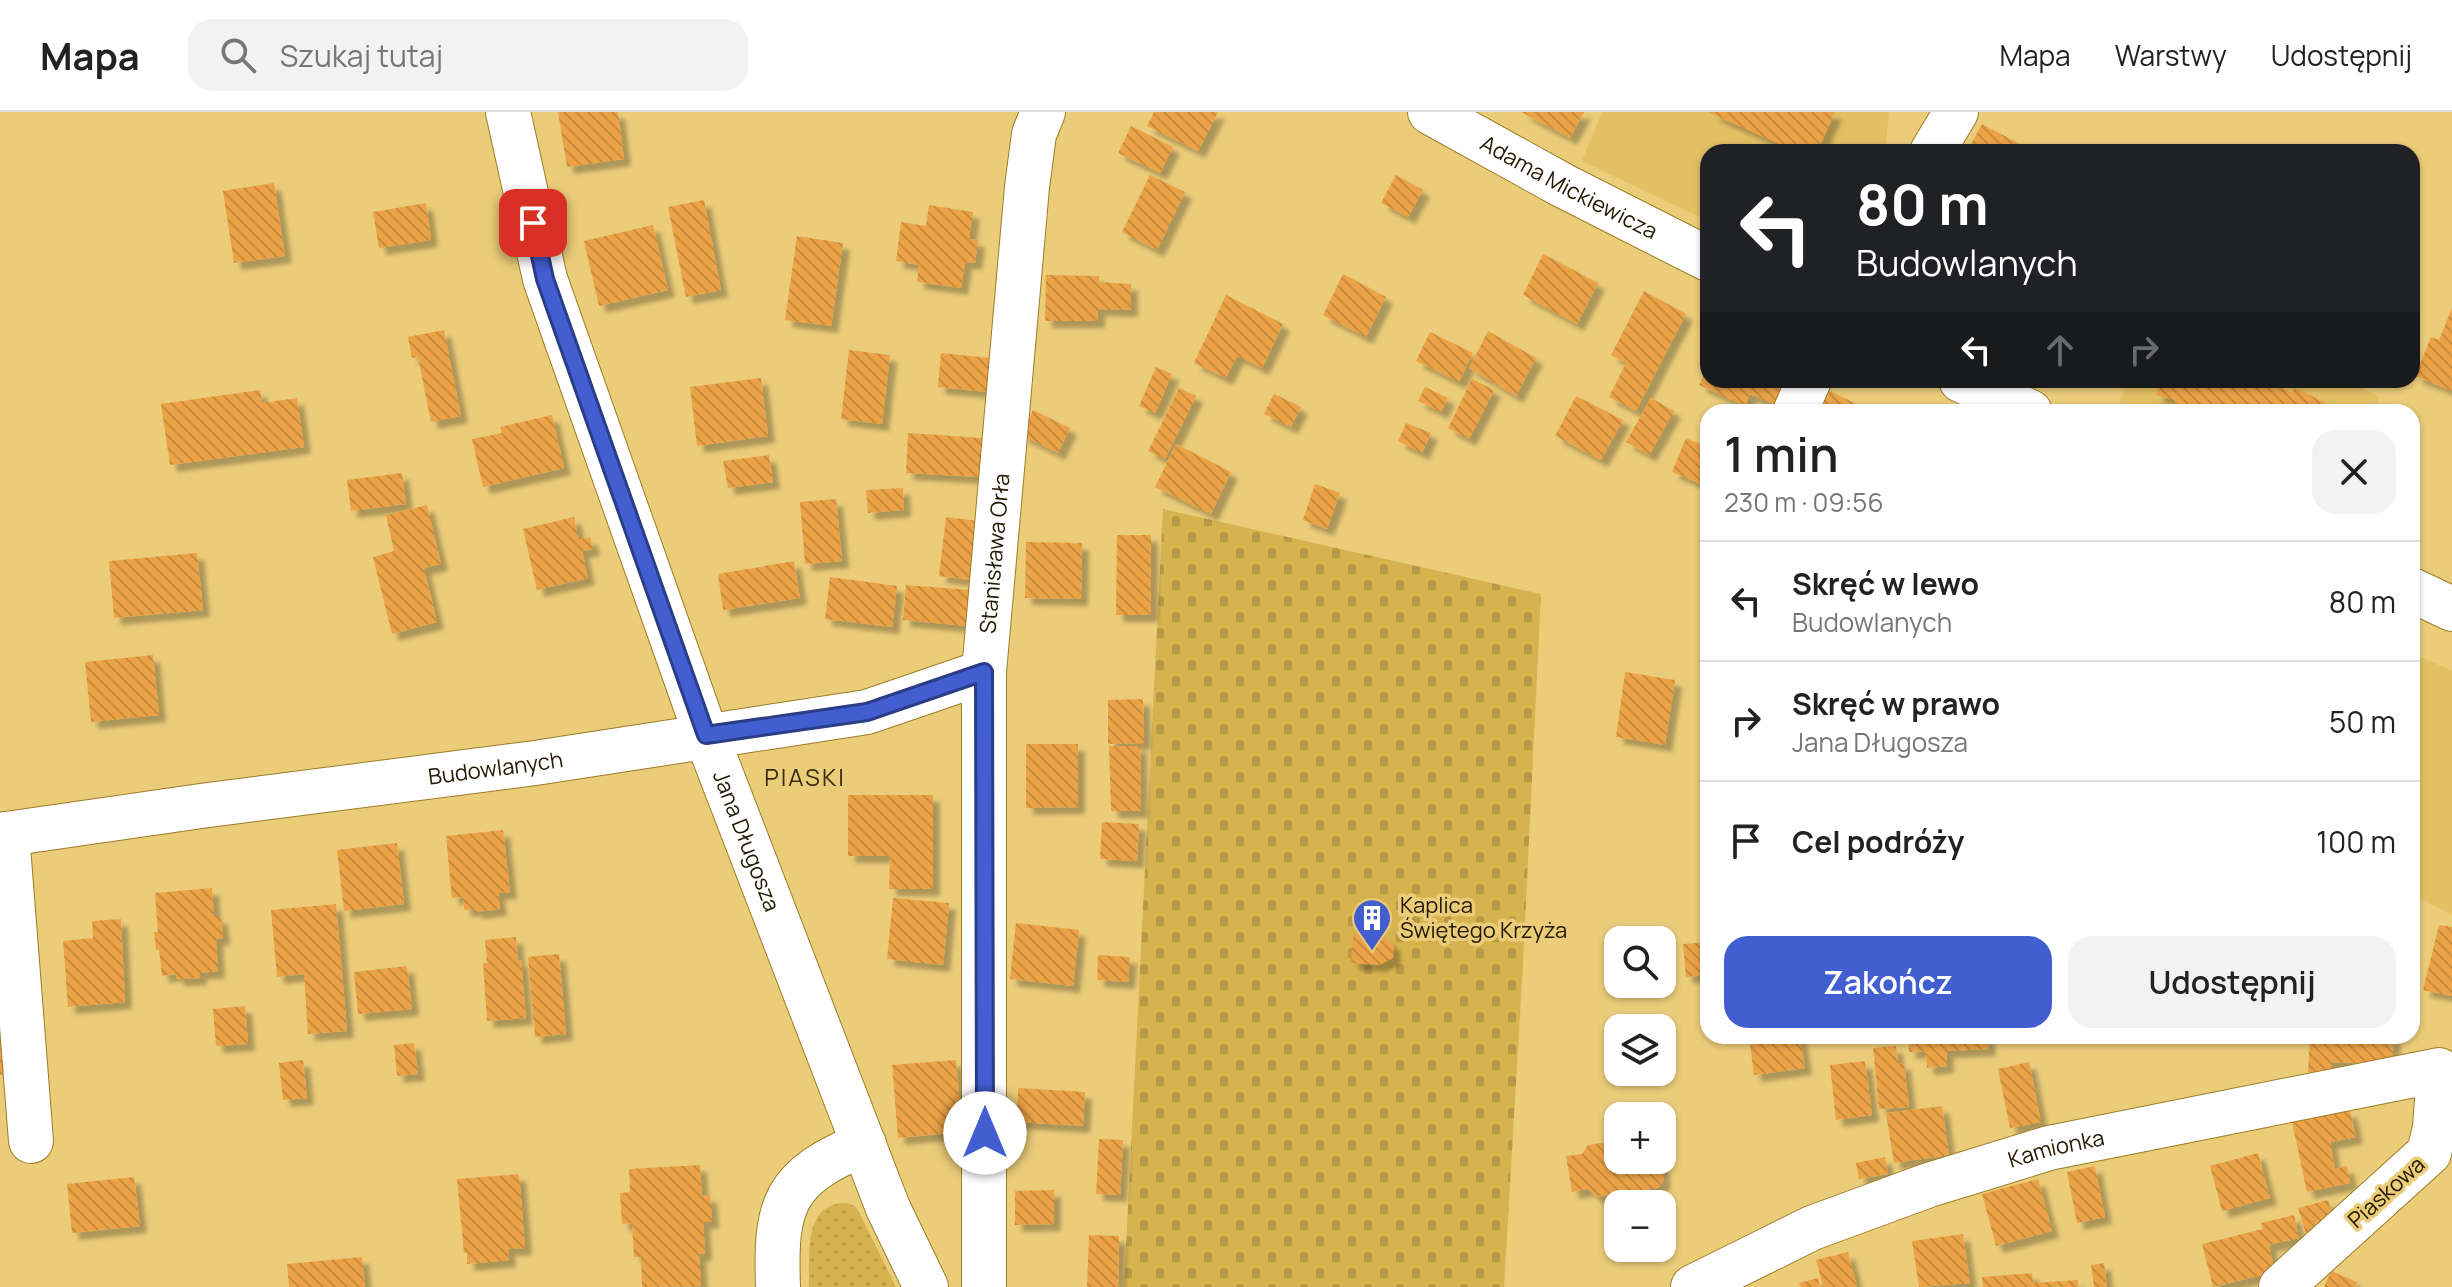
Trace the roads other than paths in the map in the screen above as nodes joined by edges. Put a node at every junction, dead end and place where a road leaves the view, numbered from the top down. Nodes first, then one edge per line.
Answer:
1 (508, 112) edge
2 (1043, 112) edge
3 (1430, 112) edge
4 (1956, 112) edge
5 (1937, 144) edge
6 (1700, 255) edge
7 (1978, 388) edge
8 (2013, 404) edge
9 (2420, 594) edge
10 (2452, 609) edge
11 (984, 672) junction
12 (706, 735) junction
13 (4, 835) edge
14 (2439, 1070) joint
15 (31, 1141) dead end
16 (864, 1144) junction
17 (778, 1287) edge
18 (926, 1287) edge
19 (984, 1287) edge
20 (1693, 1287) edge
21 (2281, 1287) edge

1 - 12 street, Jana Długosza
2 - 11 street, Stanisława Orła
3 - 6 street, Adama Mickiewicza
4 - 5 street
7 - 8 street
9 - 10 street
11 - 12 street, Budowlanych
11 - 19 street, Stanisława Orła
12 - 13 street, Budowlanych
12 - 16 street, Jana Długosza
13 - 15 street
14 - 20 street, Kamionka
14 - 21 street, Piaskowa
16 - 17 street
16 - 18 street, Jana Długosza

